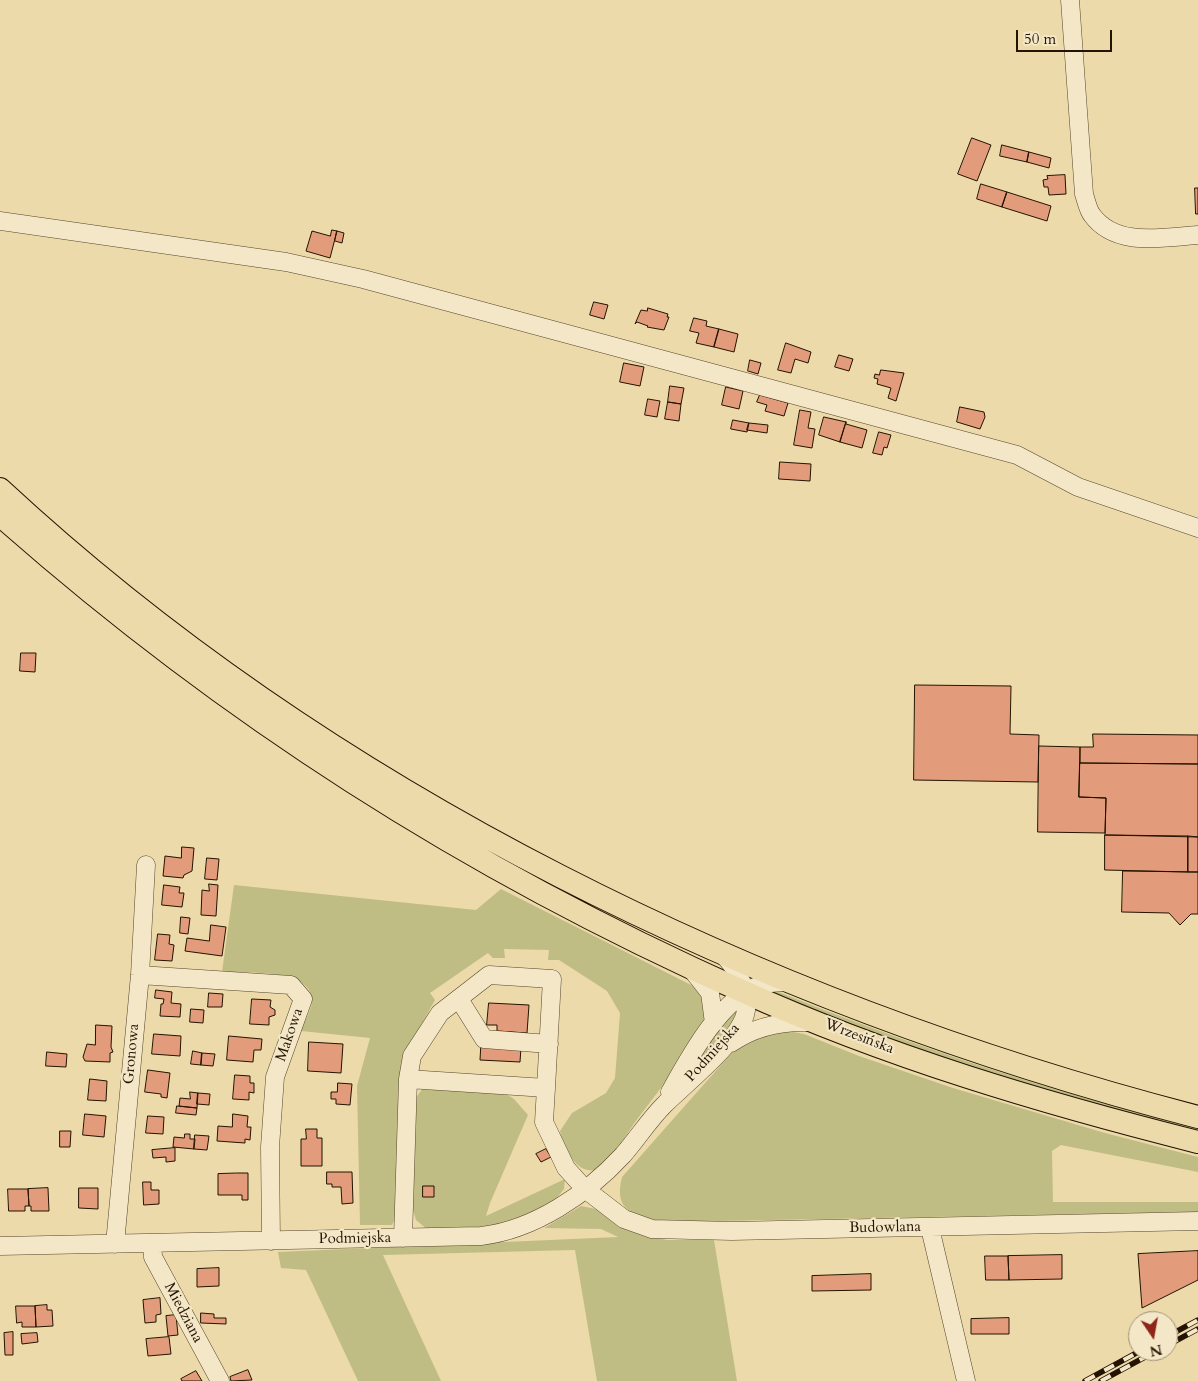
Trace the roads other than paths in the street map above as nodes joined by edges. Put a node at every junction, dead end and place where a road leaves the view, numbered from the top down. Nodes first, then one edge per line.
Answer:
1 (1070, 0) edge
2 (0, 221) edge
3 (1198, 235) edge
4 (0, 489) edge
5 (0, 515) edge
6 (1198, 528) edge
7 (146, 865) dead end
8 (720, 952) junction
9 (685, 964) junction
10 (140, 975) junction
11 (792, 982) junction
12 (744, 992) junction
13 (459, 999) junction
14 (714, 1023) junction
15 (825, 1024) junction
16 (549, 1044) junction
17 (720, 1050) junction
18 (408, 1079) junction
19 (546, 1088) junction
20 (663, 1106) junction
21 (1198, 1116) edge
22 (1198, 1142) edge
23 (585, 1189) junction
24 (1198, 1221) edge
25 (930, 1228) junction
26 (403, 1238) junction
27 (271, 1241) junction
28 (152, 1243) junction
29 (114, 1244) junction
30 (0, 1246) edge
31 (220, 1381) edge
32 (966, 1381) edge

1 - 3 street
2 - 6 street
4 - 8 main road, Wrzesińska
5 - 9 main road, Wrzesińska
7 - 10 street, Gronowa
8 - 11 main road, Wrzesińska
8 - 12 street, Podmiejska
9 - 12 main road, Wrzesińska
9 - 14 street
10 - 27 street, Makowa
10 - 29 street, Gronowa
11 - 12 street, Podmiejska
11 - 21 main road, Wrzesińska
12 - 14 street, Podmiejska
12 - 15 main road, Wrzesińska
12 - 17 street, Podmiejska
13 - 16 street
13 - 16 street, Budowlana
13 - 18 street
14 - 20 street, Podmiejska
15 - 17 street
15 - 22 main road, Wrzesińska
16 - 19 street, Budowlana
17 - 20 street, Podmiejska
18 - 19 street
18 - 26 street
19 - 23 street, Budowlana
20 - 23 street, Podmiejska
23 - 25 street, Budowlana
23 - 26 street, Podmiejska
24 - 25 street, Budowlana
25 - 32 street
26 - 27 street, Podmiejska
27 - 28 street, Podmiejska
28 - 29 street, Podmiejska
28 - 31 street, Miedziana
29 - 30 street, Podmiejska

